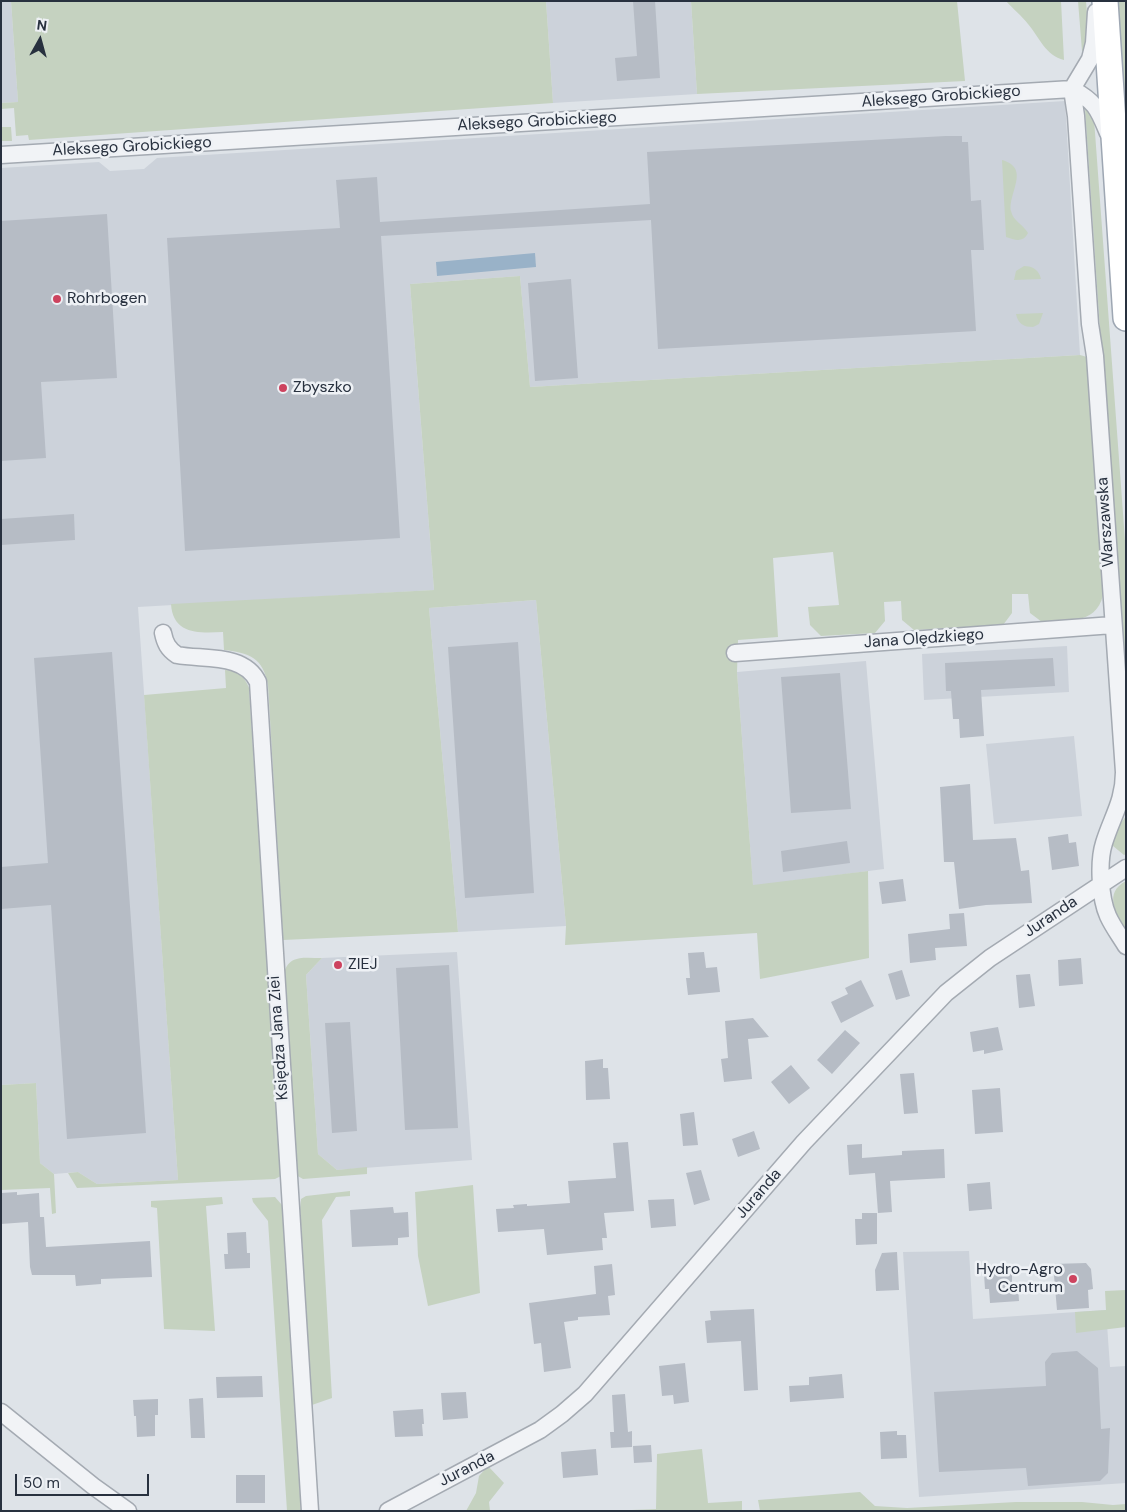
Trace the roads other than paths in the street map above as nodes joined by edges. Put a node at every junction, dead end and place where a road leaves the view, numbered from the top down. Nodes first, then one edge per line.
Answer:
1 (1097, 1) edge
2 (1105, 1) edge
3 (1072, 89) junction
4 (1115, 150) junction
5 (1, 155) edge
6 (1126, 318) edge
7 (1112, 625) junction
8 (163, 633) dead end
9 (734, 653) dead end
10 (1126, 868) edge
11 (1102, 882) junction
12 (1126, 946) edge
13 (1, 1412) edge
14 (128, 1511) edge
15 (310, 1511) edge
16 (388, 1511) edge

1 - 3 street
2 - 4 main road
3 - 4 street
3 - 5 street, Aleksego Grobickiego
3 - 7 street, Warszawska
4 - 6 main road
7 - 9 street, Jana Olędzkiego
7 - 11 street, Warszawska
8 - 15 street, Księdza Jana Ziei
10 - 11 street, Juranda
11 - 12 street, Warszawska
11 - 16 street, Juranda
13 - 14 street

